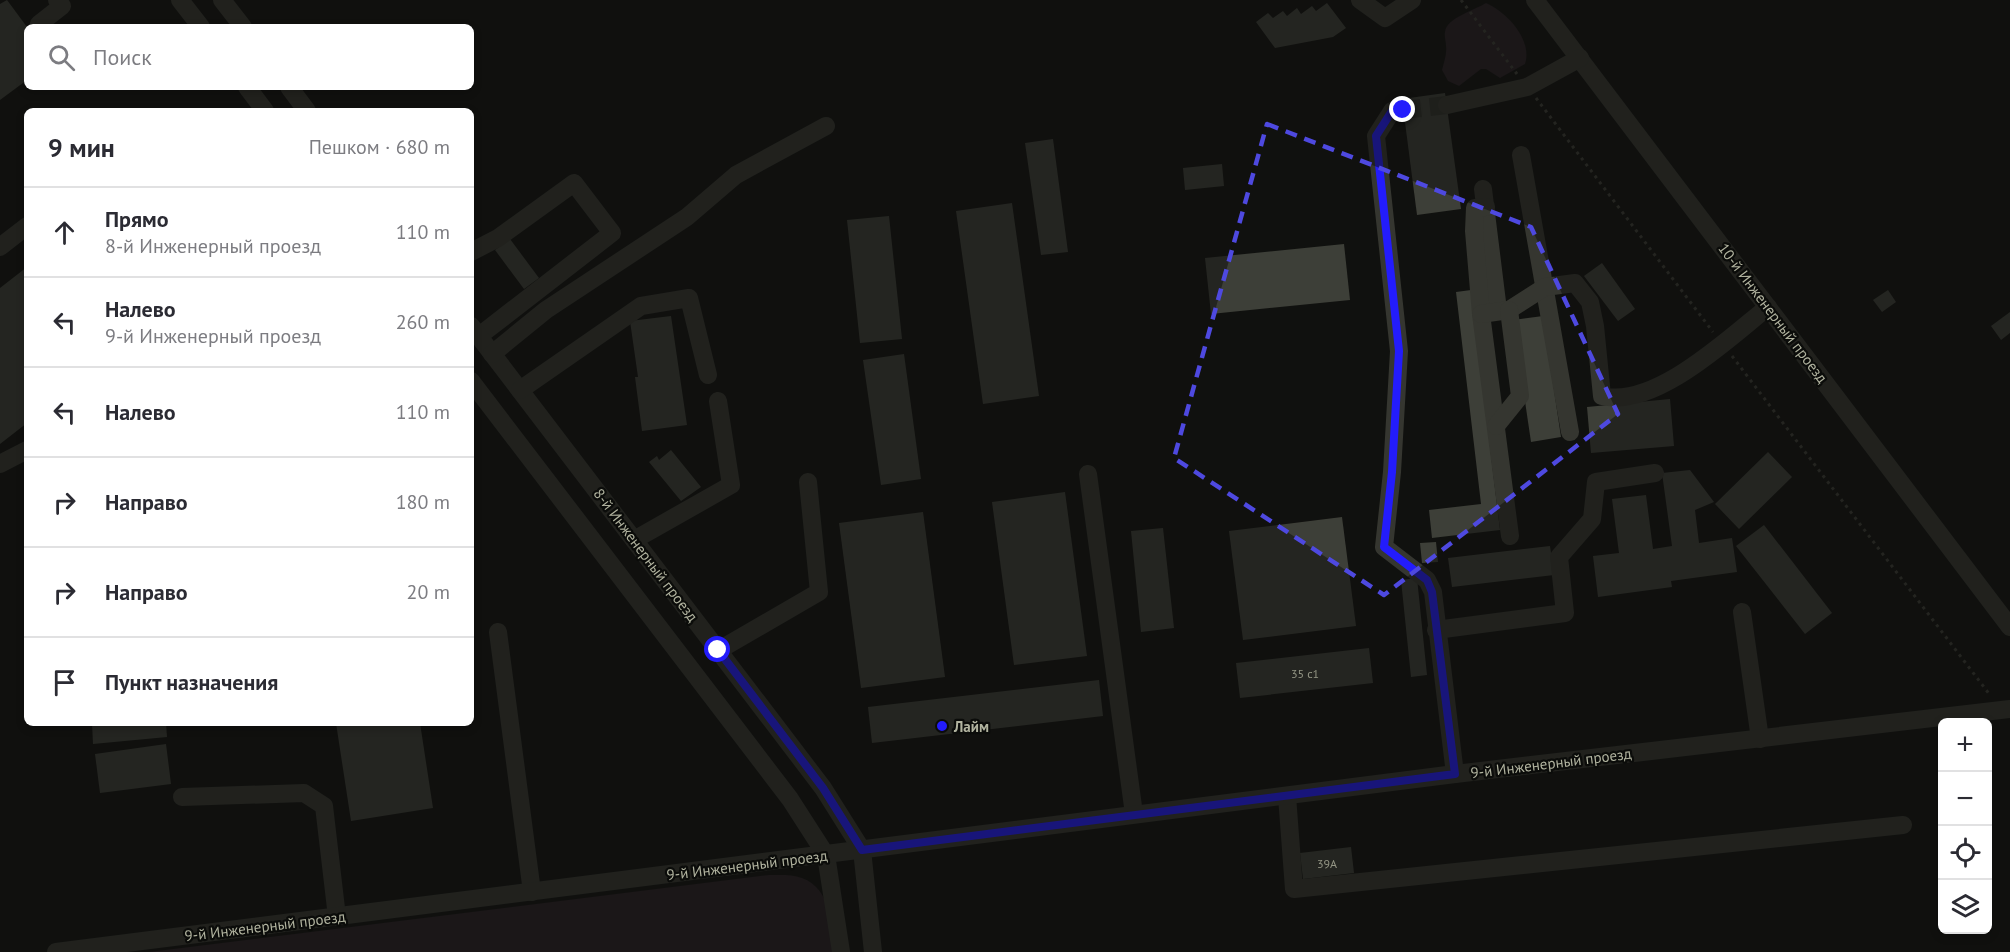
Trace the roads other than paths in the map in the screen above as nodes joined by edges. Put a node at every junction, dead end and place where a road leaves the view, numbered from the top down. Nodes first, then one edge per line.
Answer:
1 (57, 0) edge
2 (180, 0) edge
3 (222, 0) edge
4 (1360, 0) edge
5 (1412, 0) edge
6 (1535, 0) edge
7 (39, 24) dead end
8 (199, 24) edge
9 (241, 24) edge
10 (1580, 58) junction
11 (249, 90) edge
12 (291, 90) edge
13 (1446, 105) tunnel mouth
14 (263, 108) edge
15 (305, 108) edge
16 (1403, 110) tunnel mouth
17 (826, 126) dead end
18 (1521, 155) dead end
19 (1485, 198) dead end
20 (24, 228) edge
21 (0, 247) edge
22 (474, 250) edge
23 (1545, 287) junction
24 (1768, 307) junction
25 (1496, 311) junction
26 (475, 331) edge
27 (492, 354) junction
28 (708, 375) dead end
29 (474, 385) edge
30 (519, 390) junction
31 (718, 401) dead end
32 (1496, 426) junction
33 (1570, 432) dead end
34 (24, 452) edge
35 (0, 464) edge
36 (1655, 473) dead end
37 (1088, 474) dead end
38 (808, 482) dead end
39 (1510, 536) dead end
40 (634, 540) junction
41 (1742, 612) dead end
42 (2010, 627) edge
43 (1436, 630) junction
44 (498, 632) dead end
45 (718, 650) junction
46 (2010, 709) edge
47 (1760, 739) junction
48 (1455, 774) junction
49 (1287, 795) junction
50 (182, 796) dead end
51 (1134, 814) junction
52 (1903, 825) dead end
53 (862, 850) junction
54 (826, 855) junction
55 (532, 892) junction
56 (337, 917) junction
57 (56, 952) edge
58 (841, 952) edge
59 (873, 952) edge

1 - 7 street
2 - 8 street
3 - 9 street
4 - 5 street
6 - 10 street, 10-й Инженерный проезд
10 - 13 street
10 - 24 street, 10-й Инженерный проезд
11 - 14 street
12 - 15 street
16 - 43 street
17 - 27 street
18 - 23 street
19 - 25 street
20 - 21 street
22 - 26 street
23 - 24 street
23 - 25 street
23 - 33 street
24 - 42 street, 10-й Инженерный проезд
25 - 32 street
25 - 32 street
26 - 27 street, 8-й Инженерный проезд
27 - 30 street, 8-й Инженерный проезд
28 - 30 street
29 - 54 street
30 - 40 street, 8-й Инженерный проезд
31 - 40 street
32 - 39 street
34 - 35 street
36 - 43 street
37 - 51 street
38 - 45 street
40 - 45 street, 8-й Инженерный проезд
41 - 47 street
43 - 48 street
44 - 55 street
45 - 53 street, 8-й Инженерный проезд
46 - 47 street, 9-й Инженерный проезд
47 - 48 street, 9-й Инженерный проезд
48 - 49 street, 9-й Инженерный проезд
49 - 51 street, 9-й Инженерный проезд
49 - 52 street
50 - 56 street
51 - 53 street, 9-й Инженерный проезд
53 - 54 street, 9-й Инженерный проезд
53 - 59 street, 8-й Инженерный проезд
54 - 55 street, 9-й Инженерный проезд
54 - 58 street
55 - 56 street, 9-й Инженерный проезд
56 - 57 street, 9-й Инженерный проезд

